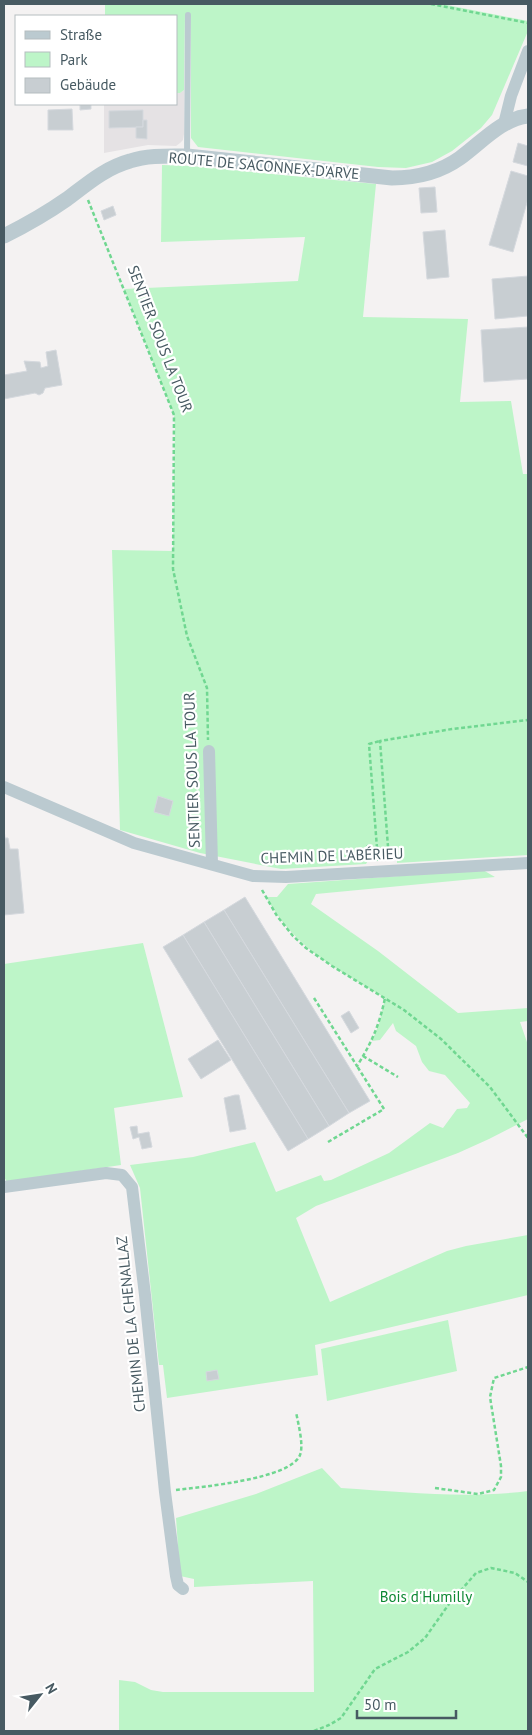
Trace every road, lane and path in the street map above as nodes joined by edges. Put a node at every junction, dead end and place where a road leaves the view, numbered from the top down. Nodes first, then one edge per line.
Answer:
1 (431, 4) edge
2 (188, 14) dead end
3 (528, 23) edge
4 (528, 52) edge
5 (528, 116) edge
6 (504, 124) junction
7 (187, 156) junction
8 (83, 187) junction
9 (4, 236) edge
10 (528, 720) edge
11 (380, 741) junction
12 (209, 751) joint
13 (4, 787) edge
14 (367, 845) dead end
15 (528, 863) edge
16 (212, 864) junction
17 (390, 871) junction
18 (253, 876) junction
19 (314, 998) dead end
20 (386, 998) junction
21 (363, 1056) junction
22 (357, 1066) junction
23 (398, 1077) dead end
24 (528, 1138) edge
25 (328, 1142) dead end
26 (4, 1187) edge
27 (528, 1367) edge
28 (296, 1412) dead end
29 (435, 1488) dead end
30 (165, 1492) junction
31 (528, 1582) edge
32 (183, 1589) dead end
33 (314, 1731) edge

1 - 3 path
2 - 7 lane
4 - 6 street
5 - 6 street, ROUTE DE SACONNEX-D'ARVE
6 - 7 street, ROUTE DE SACONNEX-D'ARVE
7 - 8 street, ROUTE DE SACONNEX-D'ARVE
8 - 9 street, ROUTE DE SACONNEX-D'ARVE
8 - 12 path, SENTIER SOUS LA TOUR
10 - 11 path
11 - 14 path
11 - 17 path
12 - 16 street, SENTIER SOUS LA TOUR
13 - 16 street, CHEMIN DE L'ABÉRIEU
15 - 17 street, CHEMIN DE L'ABÉRIEU
16 - 18 street, CHEMIN DE L'ABÉRIEU
17 - 18 street, CHEMIN DE L'ABÉRIEU
18 - 20 path
19 - 22 path
20 - 21 path
20 - 24 path
21 - 22 path
21 - 23 path
22 - 25 path
26 - 30 street, CHEMIN DE LA CHENALLAZ
27 - 29 path
28 - 30 path
30 - 32 street, CHEMIN DE LA CHENALLAZ
31 - 33 path

